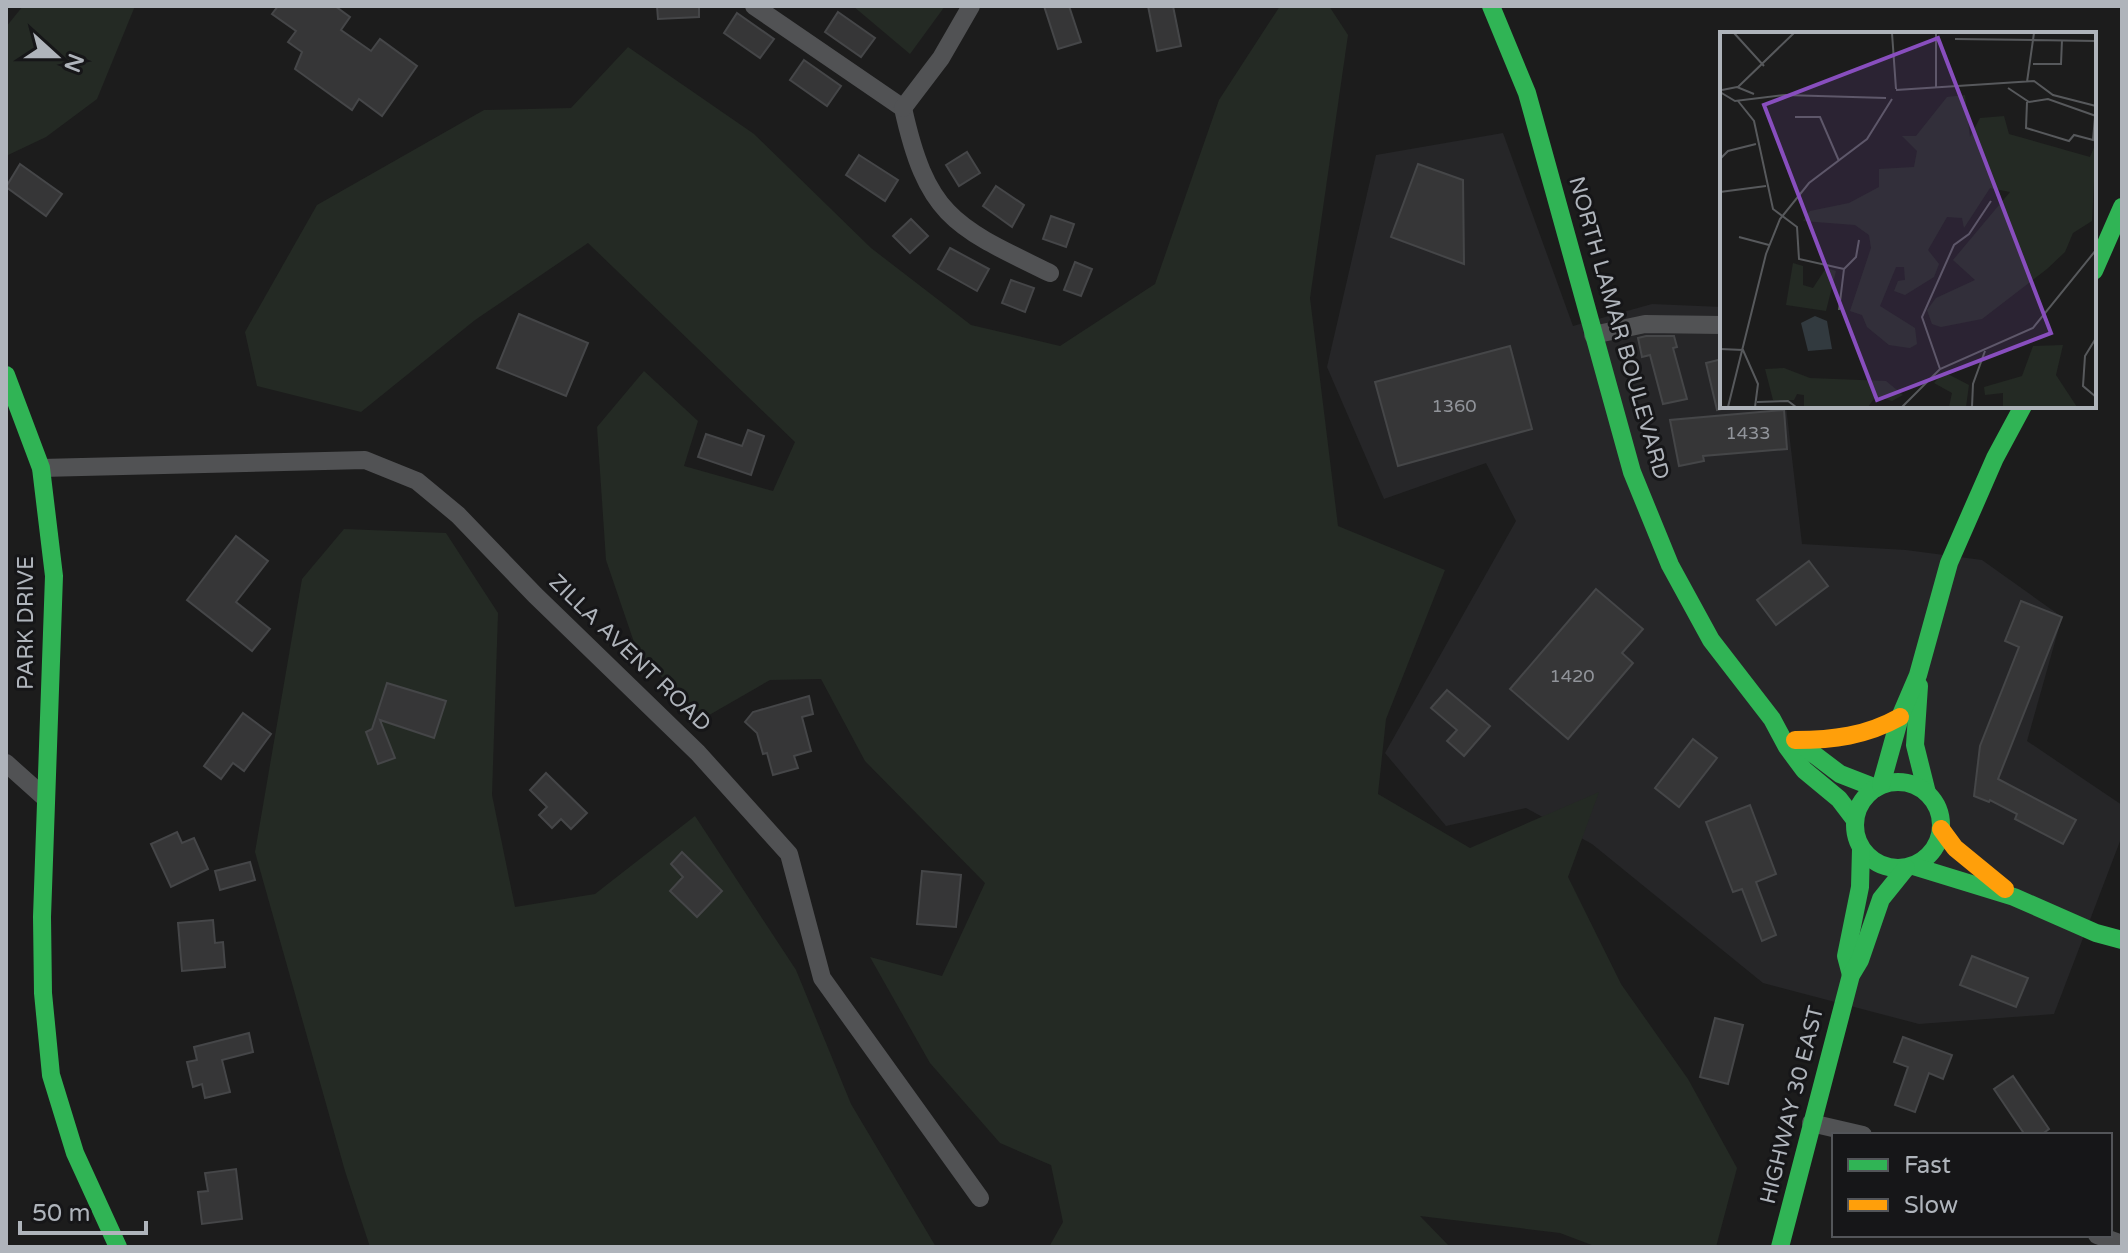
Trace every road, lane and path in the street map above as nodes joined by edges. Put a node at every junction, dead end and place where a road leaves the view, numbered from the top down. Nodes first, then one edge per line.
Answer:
1 (754, 6) edge
2 (971, 6) edge
3 (1491, 6) edge
4 (903, 108) junction
5 (2122, 207) edge
6 (2096, 266) edge
7 (1050, 273) dead end
8 (1720, 325) edge
9 (1593, 335) junction
10 (6, 375) edge
11 (2022, 408) edge
12 (41, 468) junction
13 (1918, 675) junction
14 (1900, 717) junction
15 (1788, 735) junction
16 (6, 763) edge
17 (1878, 787) junction
18 (1927, 793) junction
19 (44, 797) junction
20 (1855, 820) junction
21 (1941, 829) junction
22 (1861, 849) junction
23 (1910, 867) junction
24 (1968, 884) junction
25 (2014, 897) junction
26 (1875, 915) junction
27 (2122, 940) edge
28 (1851, 975) junction
29 (1811, 1123) junction
30 (1854, 1133) edge
31 (980, 1198) dead end
32 (2103, 1237) edge
33 (2122, 1244) edge
34 (118, 1247) edge
35 (1780, 1247) edge

1 - 4 street
2 - 4 street
3 - 9 street, NORTH LAMAR BOULEVARD
4 - 7 street
5 - 6 street
8 - 9 street
9 - 15 street, NORTH LAMAR BOULEVARD
10 - 12 street, PARK DRIVE
11 - 13 street
12 - 19 street, PARK DRIVE
12 - 31 street, ZILLA AVENT ROAD
13 - 14 street
13 - 18 street
14 - 15 street
14 - 17 street
15 - 17 street, NORTH LAMAR BOULEVARD
15 - 20 street, NORTH LAMAR BOULEVARD
16 - 19 street
17 - 18 street
17 - 20 street
18 - 21 street
19 - 34 street, PARK DRIVE
20 - 22 street
21 - 23 street
21 - 25 street
22 - 23 street
22 - 28 street, HIGHWAY 30 EAST
23 - 24 street
23 - 26 street, HIGHWAY 30 EAST
24 - 25 street
24 - 26 street
25 - 27 street
26 - 28 street, HIGHWAY 30 EAST
28 - 29 street, HIGHWAY 30 EAST
29 - 30 street
29 - 35 street, HIGHWAY 30 EAST
32 - 33 street

